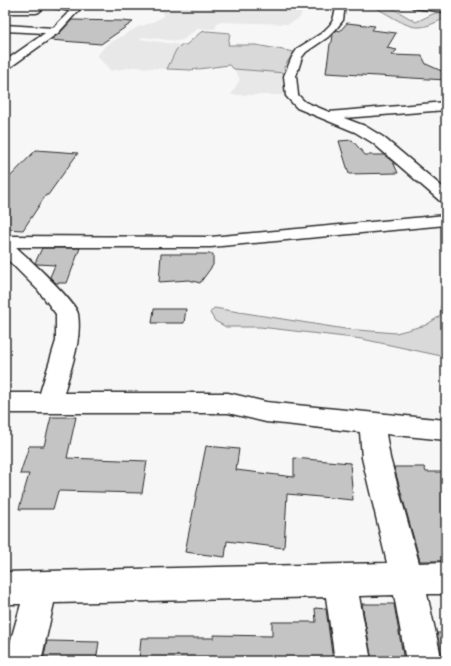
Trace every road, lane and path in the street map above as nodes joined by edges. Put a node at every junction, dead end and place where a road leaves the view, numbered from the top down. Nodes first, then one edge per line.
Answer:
1 (9, 5) edge
2 (42, 5) edge
3 (53, 5) edge
4 (341, 5) edge
5 (414, 5) edge
6 (446, 9) edge
7 (5, 28) edge
8 (55, 31) junction
9 (5, 66) edge
10 (446, 106) edge
11 (326, 116) junction
12 (446, 198) edge
13 (446, 220) edge
14 (5, 241) edge
15 (5, 246) edge
16 (49, 402) junction
17 (5, 404) edge
18 (372, 422) junction
19 (446, 430) edge
20 (446, 578) edge
21 (407, 579) junction
22 (340, 580) junction
23 (42, 587) junction
24 (5, 588) edge
25 (23, 661) edge
26 (353, 661) edge
27 (424, 661) edge

1 - 2 street
3 - 8 street
4 - 11 street
5 - 6 street
7 - 8 street
8 - 9 street
10 - 11 street
11 - 12 street
13 - 14 street
15 - 16 street
16 - 17 street
16 - 18 street
18 - 19 street
18 - 21 street
20 - 21 street
21 - 22 street
21 - 27 street
22 - 23 street
22 - 26 street
23 - 24 street
23 - 25 street

